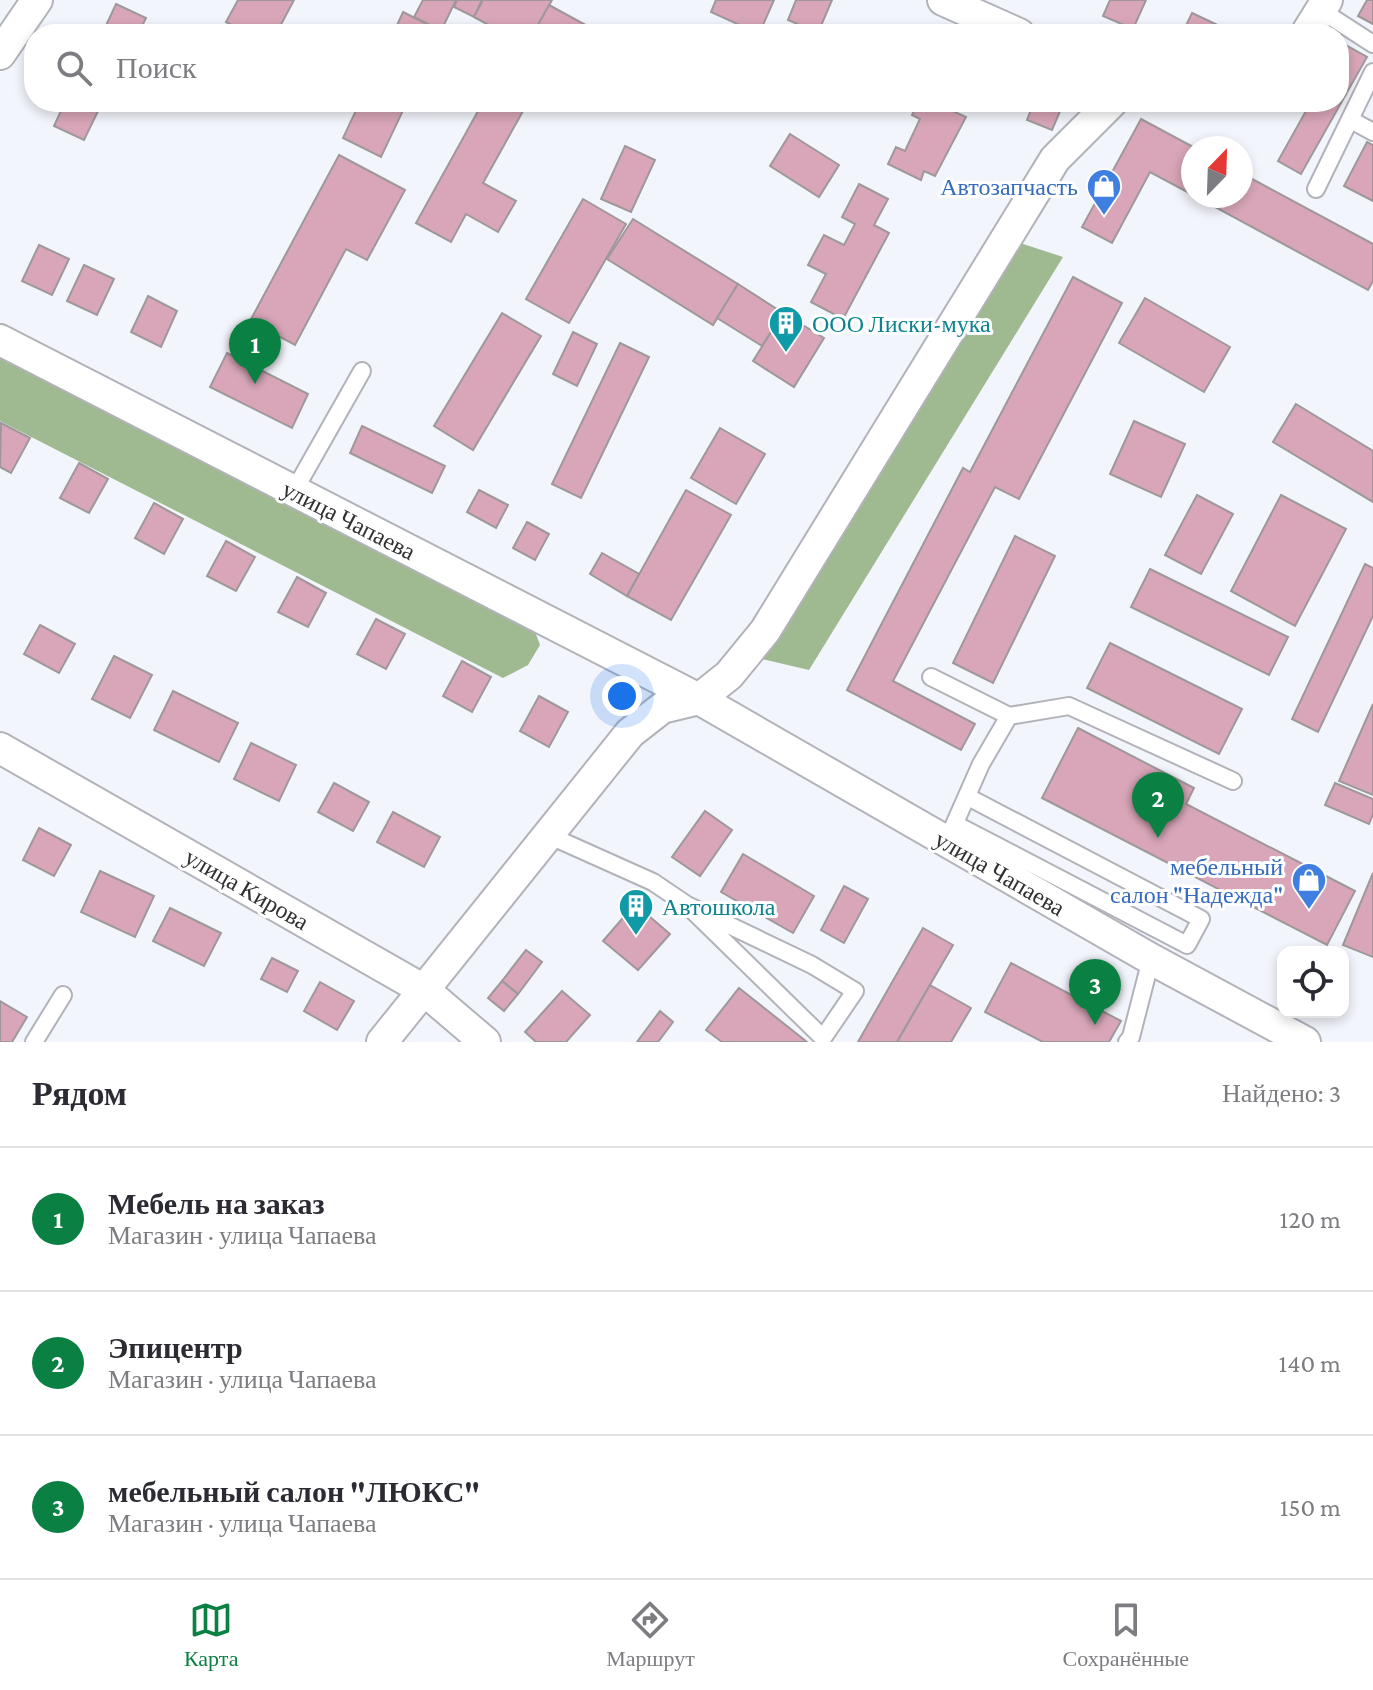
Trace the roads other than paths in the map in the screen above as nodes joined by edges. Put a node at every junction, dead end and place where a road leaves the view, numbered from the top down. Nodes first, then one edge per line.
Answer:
1 (37, 0) edge
2 (943, 0) edge
3 (997, 24) edge
4 (1349, 31) edge
5 (1373, 44) edge
6 (0, 54) edge
7 (1373, 72) edge
8 (1102, 112) edge
9 (1351, 120) junction
10 (1373, 132) edge
11 (1316, 189) dead end
12 (0, 340) edge
13 (362, 371) dead end
14 (294, 491) junction
15 (931, 677) dead end
16 (699, 699) junction
17 (1009, 716) junction
18 (0, 748) edge
19 (1233, 781) dead end
20 (968, 797) junction
21 (950, 833) junction
22 (548, 835) junction
23 (687, 905) junction
24 (1151, 959) junction
25 (424, 990) junction
26 (63, 995) dead end
27 (34, 1042) edge
28 (382, 1042) edge
29 (485, 1042) edge
30 (1127, 1042) edge
31 (1305, 1042) edge

1 - 6 street
2 - 3 street
4 - 5 lane
7 - 9 lane
8 - 16 street
9 - 10 lane
9 - 11 lane
12 - 14 street, улица Чапаева
13 - 14 lane
14 - 16 street, улица Чапаева
15 - 17 lane
16 - 21 street, улица Чапаева
16 - 22 street
17 - 19 lane
17 - 20 lane
18 - 25 street, улица Кирова
20 - 21 lane
20 - 21 lane
21 - 24 street, улица Чапаева
22 - 23 lane
22 - 25 street
23 - 23 lane
24 - 30 lane
24 - 31 street, улица Чапаева
25 - 28 street
25 - 29 street, улица Кирова
26 - 27 lane

